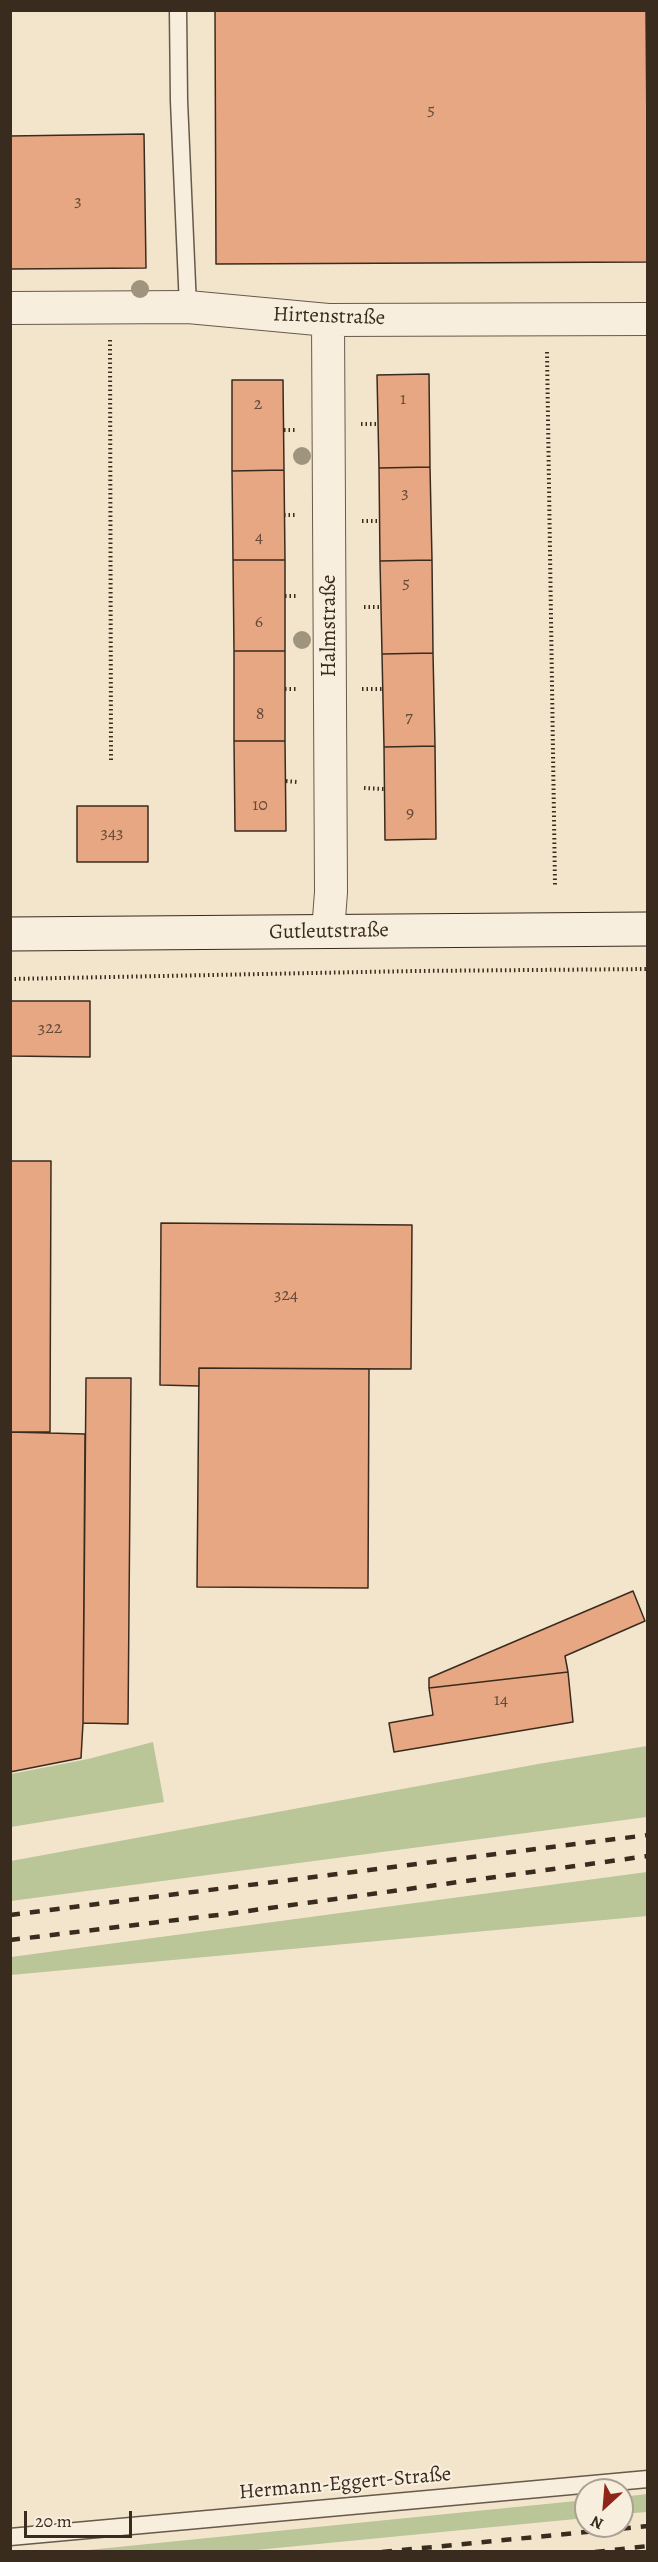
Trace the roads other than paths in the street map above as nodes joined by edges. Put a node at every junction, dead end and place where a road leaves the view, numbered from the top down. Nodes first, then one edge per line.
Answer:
1 (178, 10) edge
2 (188, 307) junction
3 (10, 308) edge
4 (648, 319) edge
5 (328, 320) junction
6 (648, 929) edge
7 (328, 932) junction
8 (10, 934) edge
9 (648, 2479) edge
10 (10, 2537) edge

1 - 2 lane
2 - 3 street, Hirtenstraße
2 - 5 street, Hirtenstraße
4 - 5 street, Hirtenstraße
5 - 7 street, Halmstraße
6 - 7 main road, Gutleutstraße
7 - 8 main road, Gutleutstraße
9 - 10 lane, Hermann-Eggert-Straße

